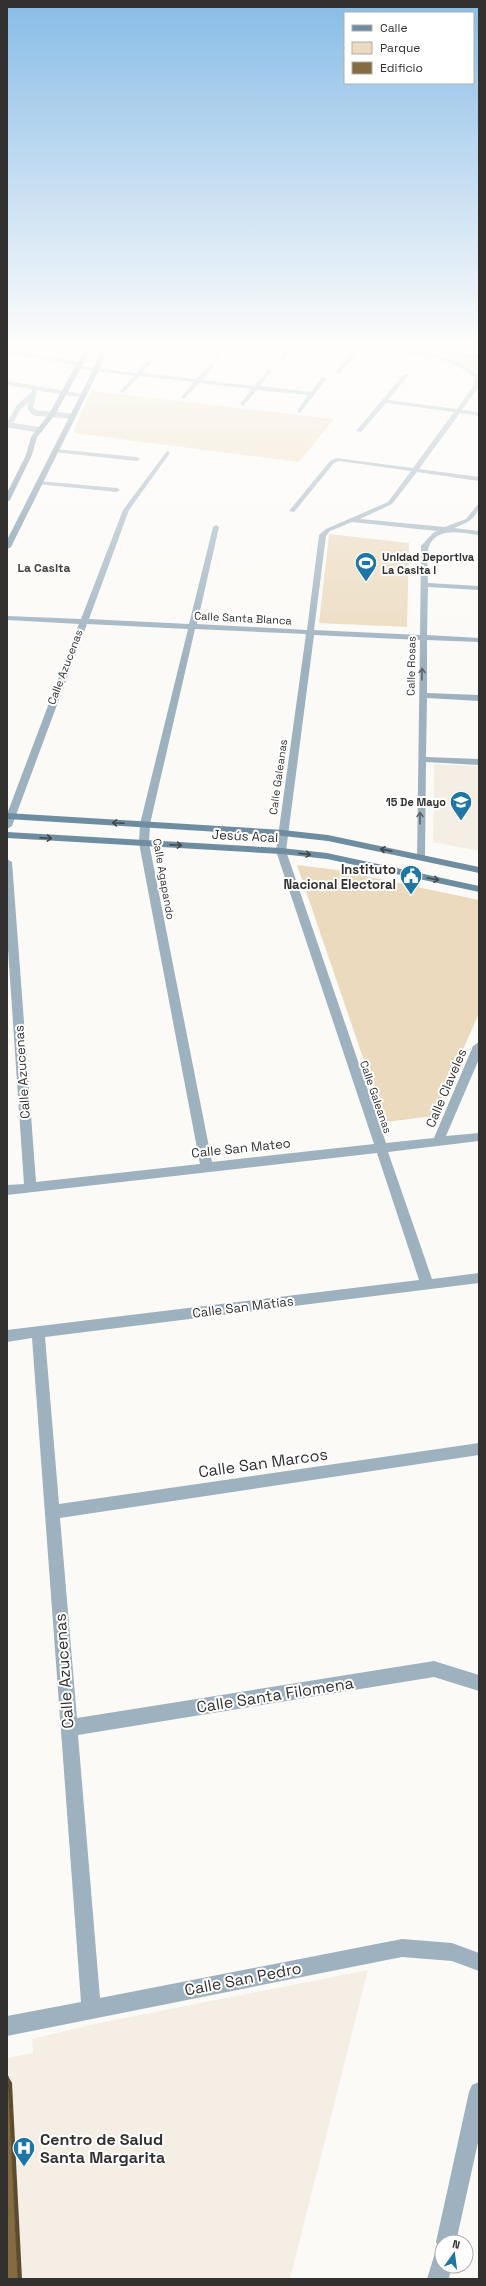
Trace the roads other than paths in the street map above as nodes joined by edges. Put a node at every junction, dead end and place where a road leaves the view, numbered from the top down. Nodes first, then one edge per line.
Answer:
1 (167, 453) dead end
2 (29, 454) edge
3 (54, 454) edge
4 (82, 454) edge
5 (428, 454) edge
6 (137, 459) dead end
7 (416, 470) junction
8 (479, 479) edge
9 (39, 483) junction
10 (117, 490) dead end
11 (7, 500) edge
12 (479, 505) edge
13 (292, 511) dead end
14 (352, 520) junction
15 (216, 527) dead end
16 (445, 530) junction
17 (479, 533) edge
18 (7, 547) edge
19 (424, 585) junction
20 (479, 588) edge
21 (7, 618) edge
22 (82, 622) junction
23 (191, 627) junction
24 (310, 632) junction
25 (423, 637) junction
26 (479, 640) edge
27 (422, 695) junction
28 (479, 698) edge
29 (421, 759) junction
30 (479, 762) edge
31 (8, 820) edge
32 (144, 824) junction
33 (283, 833) junction
34 (7, 835) edge
35 (144, 843) junction
36 (281, 851) junction
37 (420, 857) junction
38 (7, 862) edge
39 (479, 870) edge
40 (479, 888) edge
41 (479, 1046) edge
42 (479, 1137) edge
43 (438, 1142) junction
44 (381, 1148) junction
45 (207, 1167) junction
46 (30, 1187) junction
47 (7, 1190) edge
48 (479, 1278) edge
49 (427, 1284) junction
50 (38, 1332) junction
51 (7, 1336) edge
52 (479, 1449) edge
53 (52, 1512) junction
54 (479, 1683) edge
55 (69, 1728) junction
56 (479, 1962) edge
57 (91, 2010) junction
58 (7, 2026) edge
59 (479, 2092) edge
60 (448, 2234) edge

1 - 22 street, Calle Azucenas
2 - 11 street
3 - 9 street
4 - 6 street
5 - 7 street, Calle Galeanas
7 - 8 street
7 - 13 street
7 - 14 street, Calle Galeanas
9 - 10 street
9 - 18 street
12 - 16 street, Calle Rosas
14 - 16 street
14 - 24 street, Calle Galeanas
15 - 23 street, Calle Agapando
16 - 17 street
16 - 19 street, Calle Rosas
19 - 20 street
19 - 25 street, Calle Rosas
21 - 22 street, Calle Santa Blanca
22 - 23 street, Calle Santa Blanca
22 - 31 street, Calle Azucenas
23 - 24 street, Calle Santa Blanca
23 - 32 street, Calle Agapando
24 - 25 street, Calle Santa Blanca
24 - 33 street, Calle Galeanas
25 - 26 street, Calle Santa Blanca
27 -> 25 street, Calle Rosas
27 - 28 street
27 - 29 street, Calle Rosas
29 - 30 street
37 -> 29 street, Calle Rosas
32 -> 31 street, Jesús Acal
32 - 33 street, Jesús Acal
32 - 35 street, Calle Agapando
33 - 36 street, Calle Galeanas
37 -> 33 street, Jesús Acal
34 -> 35 street, Jesús Acal
35 -> 36 street, Jesús Acal
35 - 45 street, Calle Agapando
36 -> 40 street, Jesús Acal
36 - 44 street, Calle Galeanas
37 - 39 street, Jesús Acal
38 - 46 street, Calle Azucenas
41 - 43 street, Calle Claveles
42 - 43 street, Calle San Mateo
43 - 44 street, Calle San Mateo
44 - 45 street, Calle San Mateo
44 - 49 street, Calle Galeanas
45 - 46 street, Calle San Mateo
46 - 47 street, Calle San Mateo
48 - 49 street, Calle San Matías
49 - 50 street, Calle San Matías
50 - 51 street, Calle San Matías
50 - 53 street, Calle Azucenas
52 - 53 street, Calle San Marcos
53 - 55 street, Calle Azucenas
54 - 55 street, Calle Santa Filomena
55 - 57 street, Calle Azucenas
56 - 57 street, Calle San Pedro
57 - 58 street, Calle San Pedro
59 - 60 street

